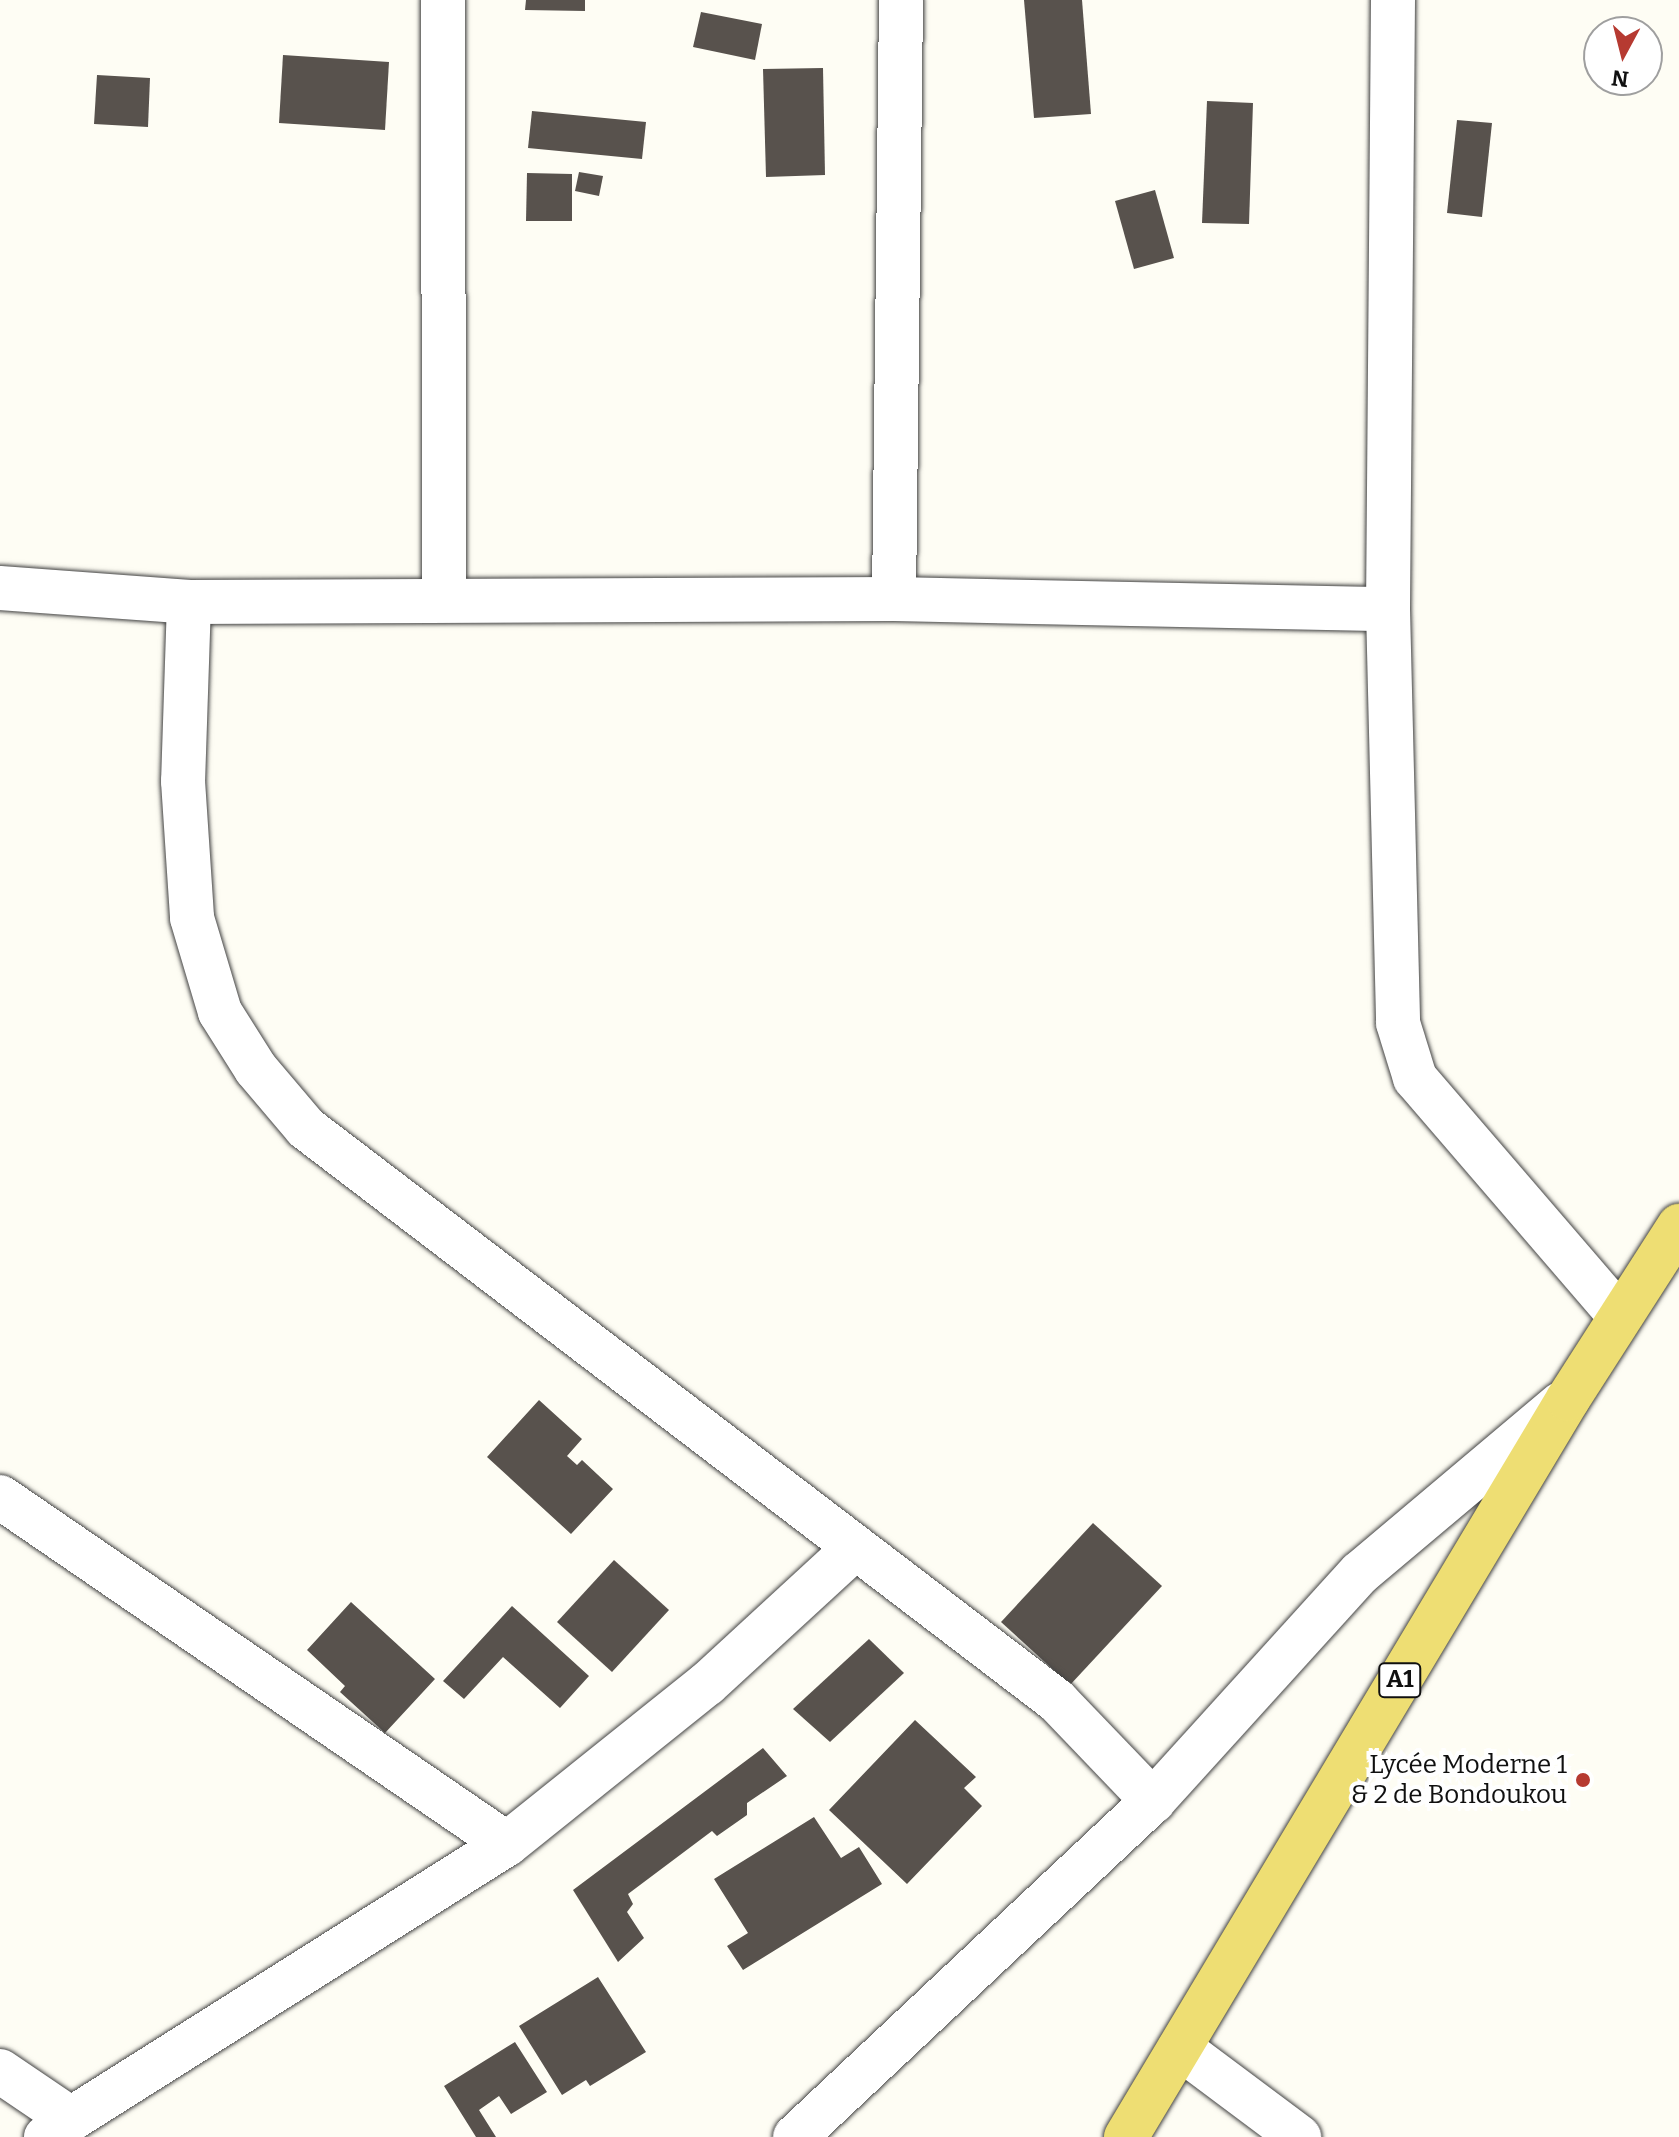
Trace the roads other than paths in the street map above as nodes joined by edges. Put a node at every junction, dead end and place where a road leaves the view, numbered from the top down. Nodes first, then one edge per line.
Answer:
1 (443, 0) edge
2 (901, 0) edge
3 (1393, 0) edge
4 (0, 588) edge
5 (444, 597) junction
6 (894, 599) junction
7 (189, 602) junction
8 (1388, 609) junction
9 (1679, 1226) edge
10 (1619, 1315) junction
11 (1568, 1399) junction
12 (0, 1497) edge
13 (855, 1548) junction
14 (1153, 1801) junction
15 (507, 1844) junction
16 (1180, 2048) junction
17 (0, 2071) edge
18 (58, 2128) edge
19 (795, 2137) edge
20 (1126, 2137) edge
21 (1299, 2137) edge

1 - 5 street
2 - 6 street
3 - 8 street
4 - 7 street
5 - 6 street
5 - 7 street
6 - 8 street
7 - 13 street
8 - 10 street
9 - 10 main road, A1
10 - 11 main road, A1
11 - 14 street
11 - 16 main road, A1
12 - 15 street
13 - 14 street
13 - 15 street
14 - 19 street
15 - 18 street
16 - 20 main road, A1
16 - 21 street
17 - 18 street

